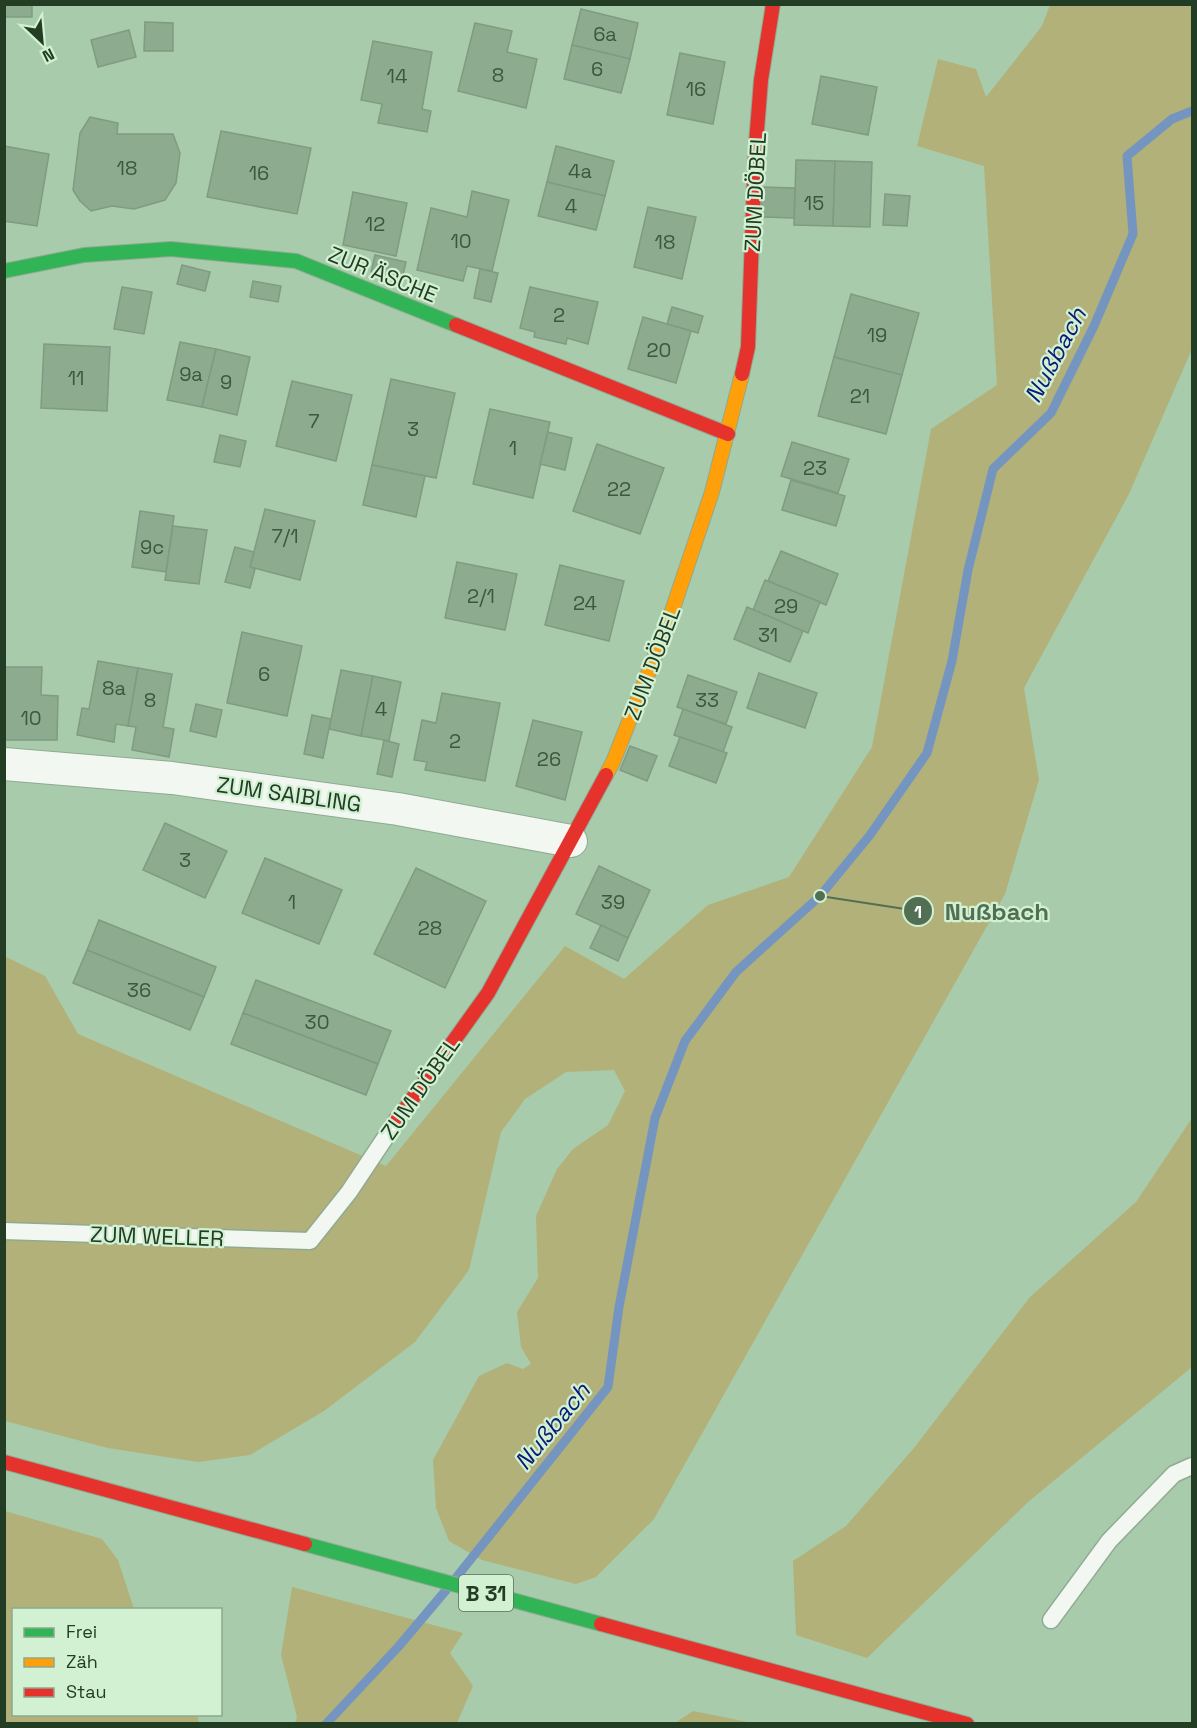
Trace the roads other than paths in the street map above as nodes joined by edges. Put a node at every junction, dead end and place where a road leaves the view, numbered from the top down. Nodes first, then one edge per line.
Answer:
1 (773, 4) edge
2 (4, 271) edge
3 (728, 434) junction
4 (4, 764) edge
5 (571, 841) junction
6 (397, 1120) joint
7 (4, 1231) edge
8 (309, 1241) joint
9 (4, 1462) edge
10 (1192, 1466) edge
11 (1051, 1620) dead end
12 (967, 1724) edge

1 - 3 street, ZUM DÖBEL
2 - 3 street, ZUR ÄSCHE
3 - 5 street, ZUM DÖBEL
4 - 5 street, ZUM SAIBLING
5 - 6 street, ZUM DÖBEL
6 - 8 lane, ZUM DÖBEL
7 - 8 lane, ZUM WELLER
9 - 12 street, B 31
10 - 11 lane

